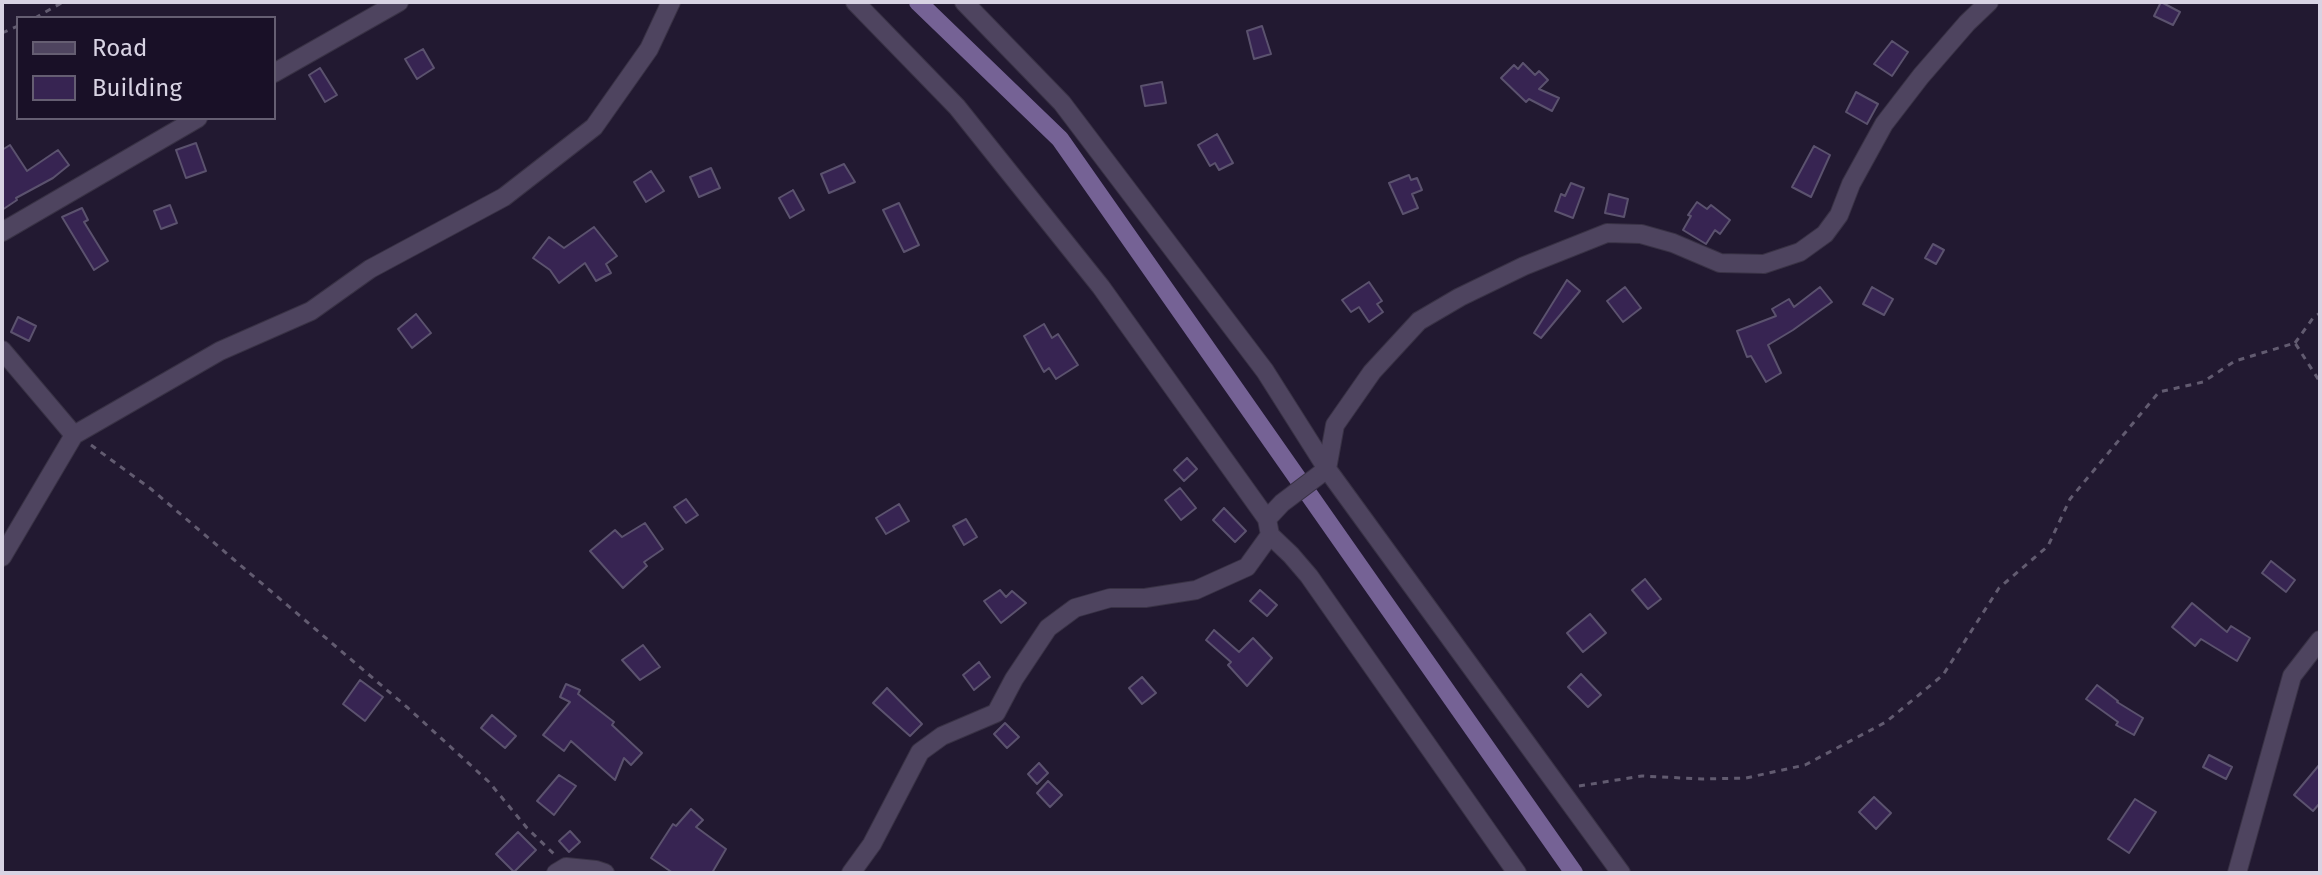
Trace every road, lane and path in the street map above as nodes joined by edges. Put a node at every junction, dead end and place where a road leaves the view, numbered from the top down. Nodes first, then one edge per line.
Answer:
1 (63, 2) edge
2 (399, 2) edge
3 (671, 2) edge
4 (855, 2) edge
5 (964, 2) edge
6 (1989, 2) edge
7 (38, 16) edge
8 (276, 72) edge
9 (195, 120) edge
10 (2, 232) edge
11 (2320, 313) edge
12 (2295, 343) junction
13 (2, 350) edge
14 (2320, 382) edge
15 (74, 435) junction
16 (1327, 469) junction
17 (1268, 527) junction
18 (2, 557) edge
19 (2320, 640) edge
20 (1559, 789) junction
21 (561, 870) edge
22 (605, 873) edge
23 (851, 873) edge
24 (1517, 873) edge
25 (1621, 873) edge
26 (2237, 873) edge

1 - 7 path
2 - 8 street
3 - 15 street
4 - 17 street
5 - 16 street
6 - 16 street
9 - 10 street
11 - 12 path
12 - 14 path
12 - 20 path
13 - 15 street
15 - 18 street
15 - 21 path
16 - 17 street
16 - 20 street
17 - 23 street
17 - 24 street
19 - 26 street
20 - 25 street
21 - 22 street

